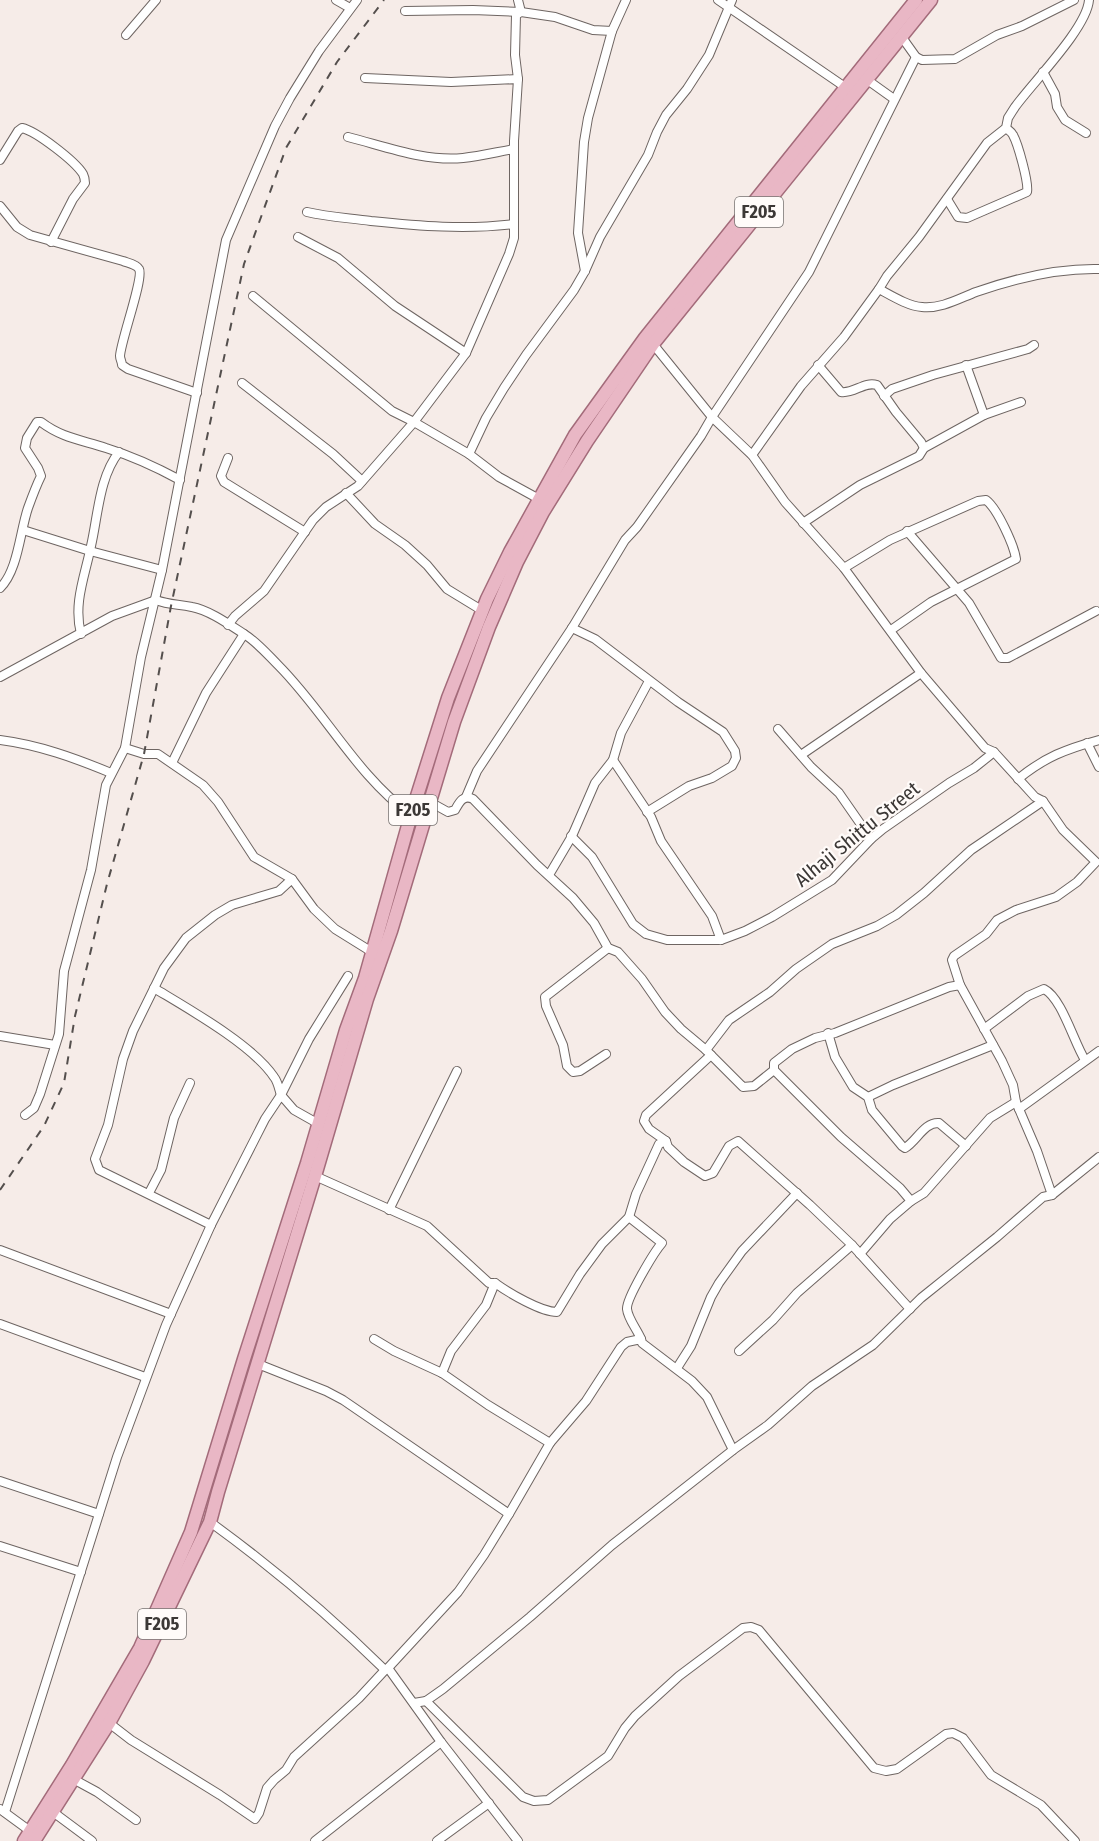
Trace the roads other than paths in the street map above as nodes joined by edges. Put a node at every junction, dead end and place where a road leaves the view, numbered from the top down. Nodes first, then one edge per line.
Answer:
1 (156, 0) edge
2 (336, 0) edge
3 (357, 0) edge
4 (518, 0) edge
5 (627, 0) edge
6 (718, 0) edge
7 (916, 0) edge
8 (931, 0) edge
9 (1074, 0) edge
10 (1089, 0) edge
11 (730, 4) edge
12 (350, 8) junction
13 (405, 11) dead end
14 (520, 12) junction
15 (612, 31) junction
16 (126, 35) dead end
17 (901, 36) junction
18 (916, 57) junction
19 (1043, 72) junction
20 (365, 78) dead end
21 (518, 79) junction
22 (866, 80) junction
23 (845, 87) junction
24 (894, 99) junction
25 (1006, 128) junction
26 (1086, 133) dead end
27 (348, 136) dead end
28 (514, 149) junction
29 (0, 160) edge
30 (947, 199) junction
31 (0, 206) edge
32 (307, 212) dead end
33 (514, 224) junction
34 (298, 237) dead end
35 (51, 242) junction
36 (1099, 269) edge
37 (585, 271) junction
38 (879, 289) junction
39 (253, 296) dead end
40 (653, 344) junction
41 (1034, 345) dead end
42 (466, 354) junction
43 (818, 365) junction
44 (966, 365) junction
45 (242, 383) dead end
46 (197, 393) junction
47 (884, 396) junction
48 (1021, 402) dead end
49 (984, 415) junction
50 (712, 417) junction
51 (414, 422) junction
52 (575, 435) junction
53 (586, 441) junction
54 (924, 448) junction
55 (119, 452) junction
56 (470, 454) junction
57 (752, 455) junction
58 (228, 458) dead end
59 (180, 480) junction
60 (362, 481) junction
61 (346, 493) junction
62 (539, 499) junction
63 (803, 523) junction
64 (23, 530) junction
65 (908, 531) junction
66 (305, 532) junction
67 (90, 551) junction
68 (844, 568) junction
69 (162, 570) junction
70 (0, 588) edge
71 (956, 588) junction
72 (156, 600) junction
73 (483, 611) junction
74 (1096, 611) dead end
75 (228, 625) junction
76 (572, 628) junction
77 (891, 630) junction
78 (81, 634) junction
79 (244, 634) junction
80 (921, 673) junction
81 (0, 677) edge
82 (649, 681) junction
83 (778, 729) dead end
84 (0, 740) edge
85 (1099, 740) edge
86 (1087, 743) junction
87 (125, 748) junction
88 (994, 752) junction
89 (801, 755) junction
90 (613, 760) junction
91 (172, 763) junction
92 (1099, 767) edge
93 (111, 773) junction
94 (1018, 779) junction
95 (466, 798) junction
96 (1043, 801) junction
97 (430, 802) junction
98 (647, 812) junction
99 (411, 815) junction
100 (571, 836) junction
101 (871, 838) junction
102 (1096, 862) junction
103 (1099, 873) edge
104 (549, 875) junction
105 (292, 879) junction
106 (721, 940) junction
107 (608, 948) junction
108 (372, 952) junction
109 (348, 976) dead end
110 (960, 985) junction
111 (154, 988) junction
112 (984, 1029) junction
113 (828, 1033) junction
114 (0, 1036) edge
115 (55, 1045) junction
116 (993, 1045) junction
117 (1099, 1051) edge
118 (709, 1053) junction
119 (606, 1054) dead end
120 (1085, 1060) junction
121 (774, 1070) junction
122 (457, 1071) dead end
123 (190, 1083) dead end
124 (281, 1095) junction
125 (868, 1097) junction
126 (1018, 1105) junction
127 (25, 1115) dead end
128 (317, 1123) junction
129 (666, 1141) junction
130 (966, 1146) junction
131 (1099, 1157) edge
132 (315, 1176) junction
133 (149, 1193) junction
134 (797, 1193) junction
135 (1052, 1195) junction
136 (910, 1201) junction
137 (301, 1202) junction
138 (389, 1210) junction
139 (629, 1217) junction
140 (211, 1225) junction
141 (852, 1245) junction
142 (0, 1250) edge
143 (860, 1254) junction
144 (495, 1283) junction
145 (910, 1309) junction
146 (171, 1314) junction
147 (0, 1324) edge
148 (374, 1339) dead end
149 (640, 1339) junction
150 (739, 1351) dead end
151 (258, 1364) junction
152 (677, 1368) junction
153 (442, 1372) junction
154 (146, 1377) junction
155 (550, 1443) junction
156 (733, 1450) junction
157 (0, 1481) edge
158 (99, 1514) junction
159 (509, 1514) junction
160 (210, 1522) junction
161 (0, 1546) edge
162 (81, 1572) junction
163 (387, 1669) junction
164 (426, 1701) junction
165 (414, 1703) junction
166 (109, 1723) junction
167 (441, 1742) junction
168 (75, 1780) junction
169 (489, 1803) junction
170 (2, 1811) edge
171 (52, 1812) junction
172 (136, 1820) dead end
173 (29, 1838) edge
174 (92, 1841) edge
175 (315, 1841) edge
176 (437, 1841) edge
177 (518, 1841) edge
178 (1075, 1841) edge

1 - 16 street
2 - 12 street
3 - 12 street
4 - 14 street
5 - 15 street
6 - 11 street
7 - 23 main road, F205
8 - 17 main road, F205
9 - 18 street
10 - 19 street
11 - 23 street
11 - 37 street
12 - 46 street
13 - 14 street
14 - 15 street
14 - 21 street
15 - 37 street
17 - 18 street
17 - 22 main road, F205
18 - 24 street
19 - 25 street
19 - 26 street
20 - 21 street
21 - 28 street
22 - 24 street
22 - 40 main road, F205
23 - 52 main road, F205
24 - 50 street
25 - 30 street
25 - 30 street
27 - 28 street
28 - 33 street
29 - 35 street
30 - 38 street
31 - 35 street
32 - 33 street
33 - 42 street
34 - 42 street
35 - 46 street
36 - 38 street
37 - 56 street
38 - 43 street
39 - 51 street
40 - 50 street
40 - 53 main road, F205
41 - 44 street
42 - 51 street
43 - 47 street
43 - 57 street
44 - 47 street
44 - 49 street
45 - 60 street
46 - 59 street
47 - 54 street
48 - 49 street
49 - 54 street
50 - 57 street
50 - 76 street
51 - 56 street
51 - 60 street
52 - 53 main road
52 - 62 main road, F205
53 - 97 main road, F205
54 - 63 street
55 - 59 street
55 - 64 street
55 - 67 street
56 - 62 street
57 - 63 street
58 - 66 street
59 - 69 street
60 - 61 street
61 - 66 street
61 - 73 street
62 - 73 main road, F205
63 - 68 street
64 - 67 street
64 - 70 street
65 - 68 street
65 - 71 street
65 - 71 street
66 - 75 street
67 - 69 street
67 - 78 street
68 - 77 street
69 - 72 street
71 - 74 street
71 - 77 street
72 - 75 street
72 - 78 street
72 - 87 street
73 - 99 main road, F205
75 - 79 street
76 - 82 street
76 - 95 street
77 - 80 street
78 - 81 street
79 - 91 street
79 - 99 street
80 - 88 street
80 - 89 street
82 - 90 street
82 - 98 street
83 - 89 street
84 - 93 street
85 - 86 street
86 - 92 street
86 - 94 street
87 - 91 street
87 - 93 street
88 - 94 street
88 - 101 street, Alhaji Shittu Street
89 - 101 street
90 - 98 street
90 - 100 street
91 - 105 street
93 - 115 street
94 - 96 street
95 - 97 street
95 - 104 street
96 - 102 street
96 - 118 street
97 - 132 main road, F205
98 - 106 street
99 - 108 main road, F205
100 - 104 street
100 - 106 street, Alhaji Shittu Street
101 - 106 street, Alhaji Shittu Street
102 - 103 street
102 - 110 street
104 - 107 street
105 - 108 street
105 - 111 street
107 - 118 street
107 - 119 street
108 - 128 main road, F205
109 - 124 street
110 - 112 street
110 - 113 street
111 - 124 street
111 - 133 street
112 - 116 street
112 - 120 street
113 - 121 street
113 - 125 street
114 - 115 street
115 - 127 street
116 - 125 street
116 - 126 street
117 - 120 street
118 - 121 street
118 - 129 street
120 - 126 street
121 - 136 street
122 - 138 street
123 - 133 street
124 - 128 street
124 - 140 street
125 - 130 street
126 - 130 street
126 - 135 street
128 - 137 main road, F205
129 - 134 street
129 - 139 street
130 - 136 street
131 - 135 street
132 - 137 main road, F205
132 - 138 street
133 - 140 street
134 - 141 street
134 - 152 street
135 - 145 street
136 - 143 street
137 - 151 main road, F205
137 - 173 main road, F205
138 - 144 street
139 - 144 street
139 - 149 street
140 - 146 street
141 - 143 street
141 - 150 street
142 - 146 street
143 - 145 street
144 - 153 street
145 - 156 street
146 - 154 street
147 - 154 street
148 - 153 street
149 - 152 street
149 - 155 street
151 - 159 street
151 - 160 main road, F205
152 - 156 street
153 - 155 street
154 - 158 street
155 - 159 street
156 - 164 street
157 - 158 street
158 - 162 street
159 - 163 street
160 - 163 street
160 - 166 main road, F205
161 - 162 street
162 - 170 street
163 - 165 street
163 - 166 street
164 - 165 street
164 - 178 street
165 - 167 street
166 - 168 main road, F205
167 - 169 street
167 - 175 street
168 - 171 main road, F205
168 - 172 street
169 - 176 street
169 - 177 street
170 - 173 street
171 - 173 main road, F205
171 - 174 street

